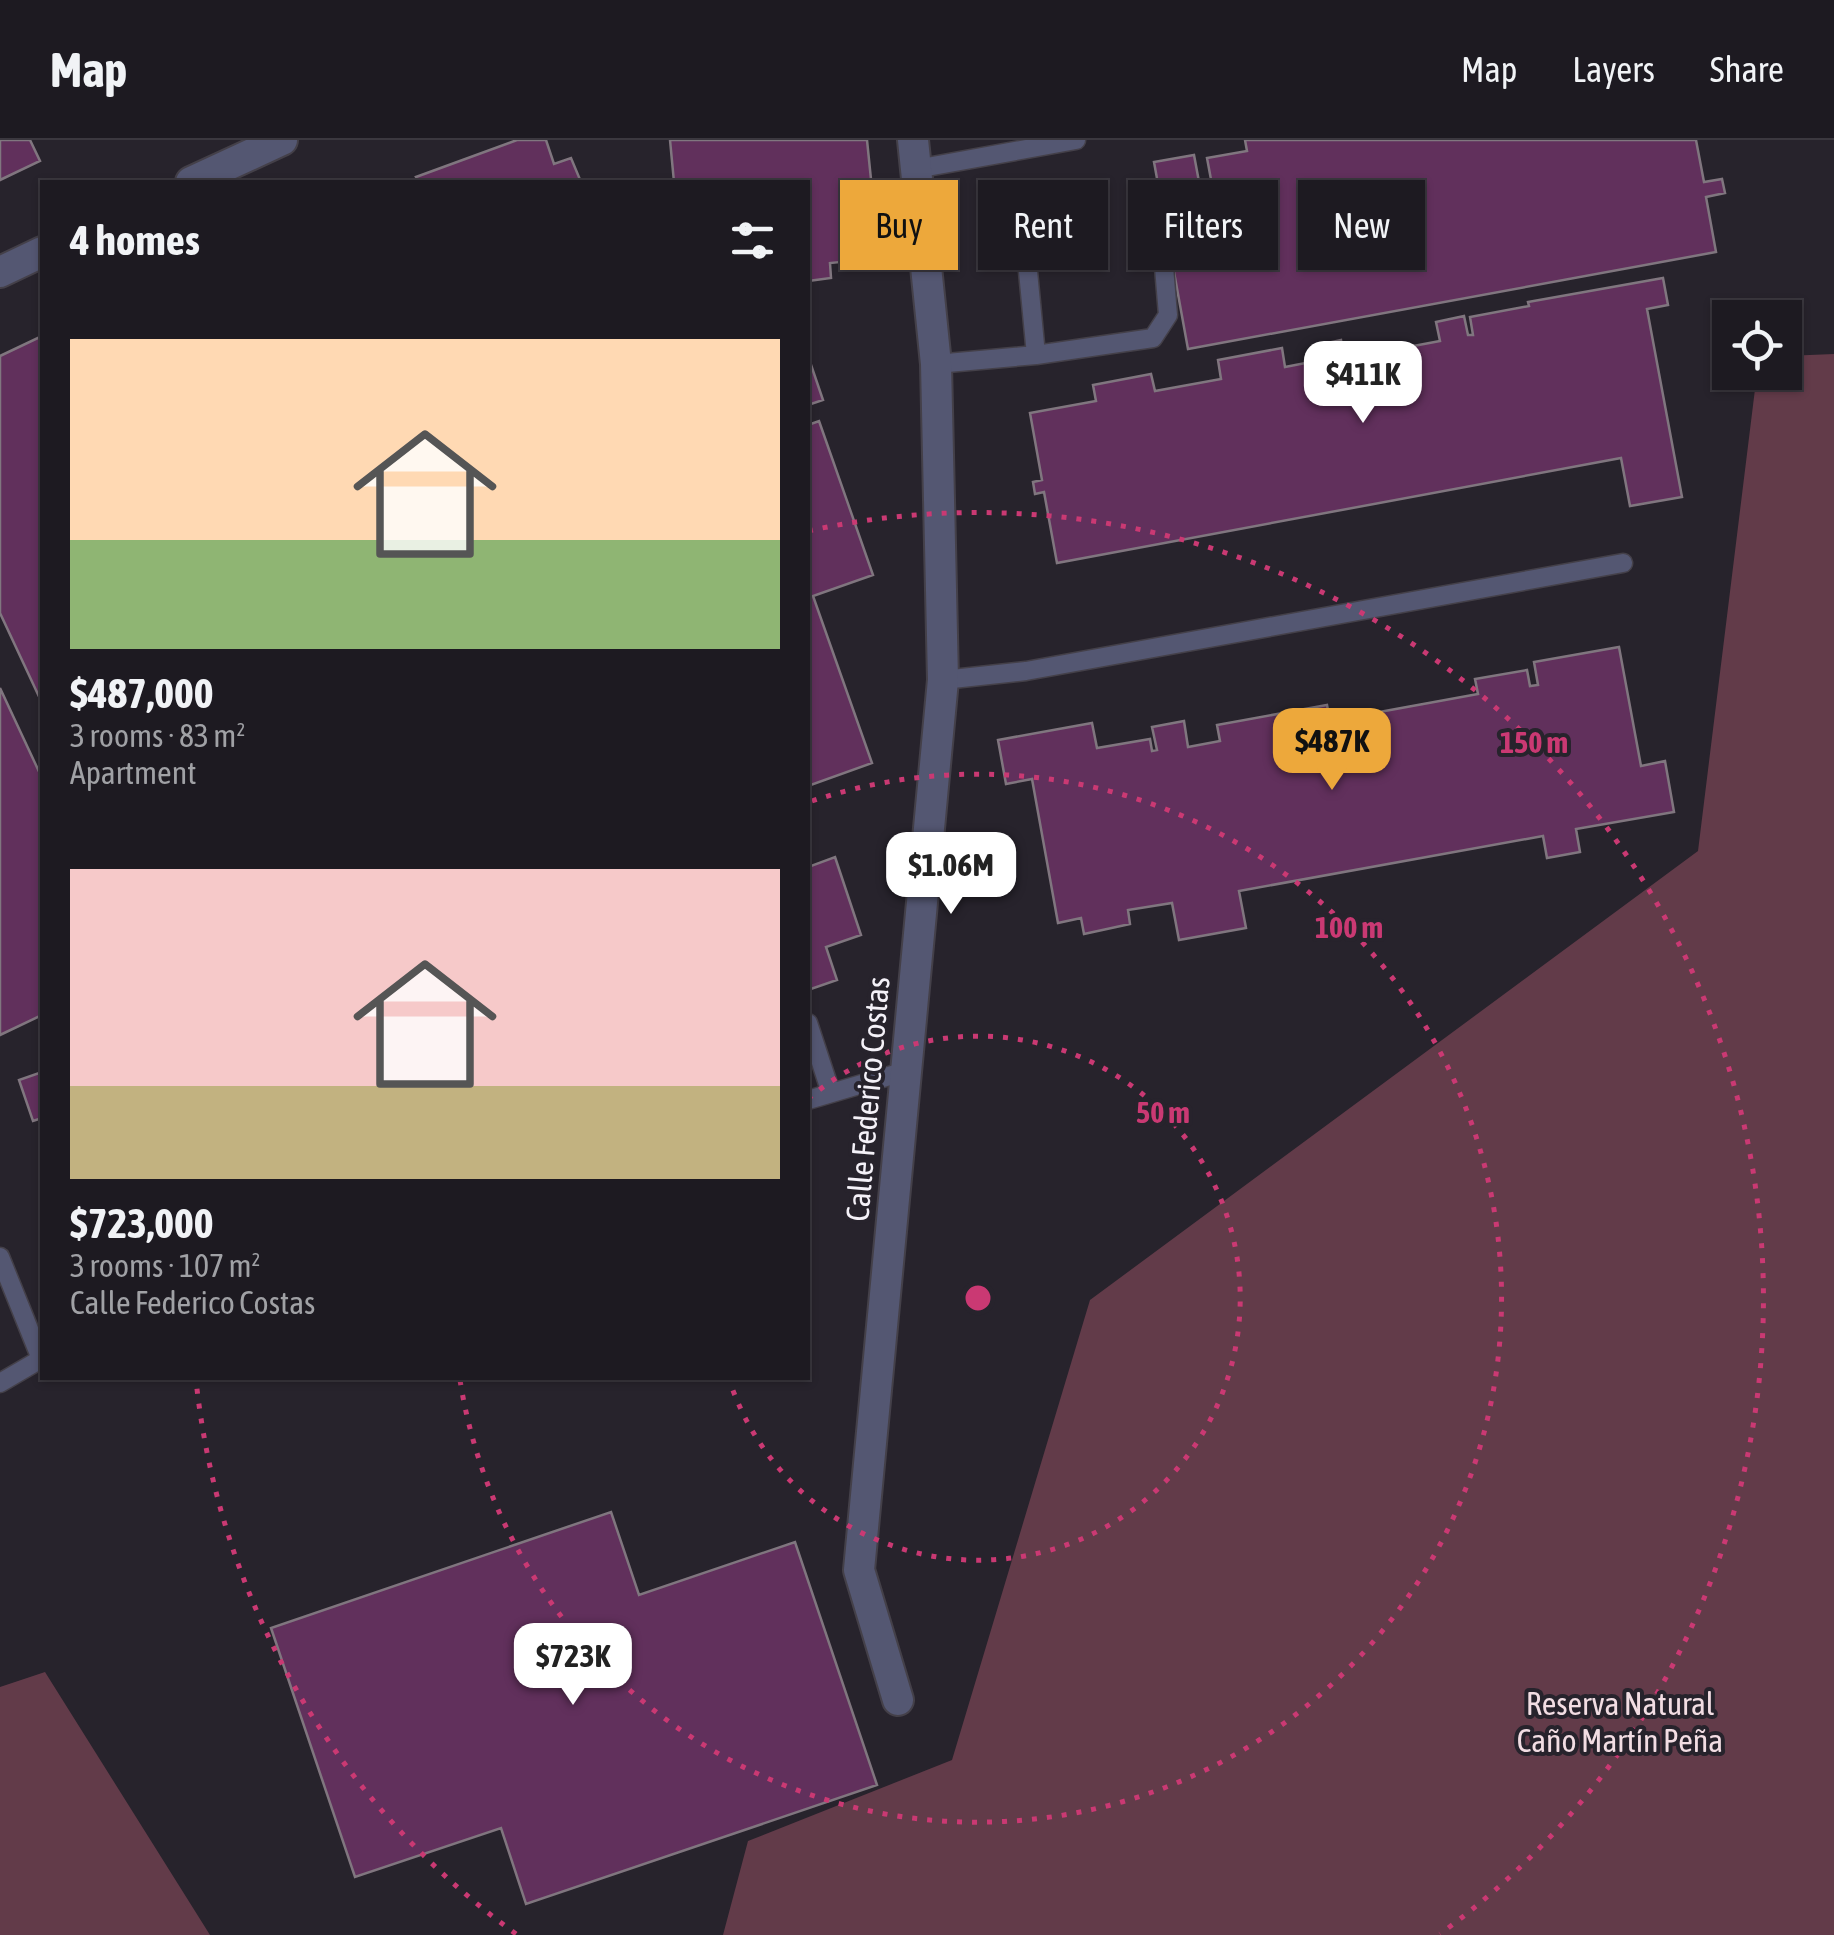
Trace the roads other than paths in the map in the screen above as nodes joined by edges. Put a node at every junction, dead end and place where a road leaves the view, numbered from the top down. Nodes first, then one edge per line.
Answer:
1 (282, 140) edge
2 (1076, 140) edge
3 (914, 155) edge
4 (195, 180) edge
5 (40, 253) edge
6 (1028, 270) edge
7 (1164, 270) edge
8 (0, 272) edge
9 (1036, 354) junction
10 (936, 364) junction
11 (1623, 563) dead end
12 (943, 680) junction
13 (810, 1029) edge
14 (906, 1071) junction
15 (831, 1093) junction
16 (810, 1099) edge
17 (0, 1257) edge
18 (40, 1353) edge
19 (40, 1359) edge
20 (0, 1383) edge
21 (898, 1700) dead end

1 - 4 street
2 - 3 lane
3 - 10 street, Calle Federico Costas
5 - 8 street
6 - 9 lane
7 - 9 lane
9 - 10 lane
10 - 12 street, Calle Federico Costas
11 - 12 lane
12 - 14 street, Calle Federico Costas
13 - 15 lane
14 - 15 lane
14 - 21 street, Calle Federico Costas
15 - 16 lane
17 - 18 lane
19 - 20 lane

